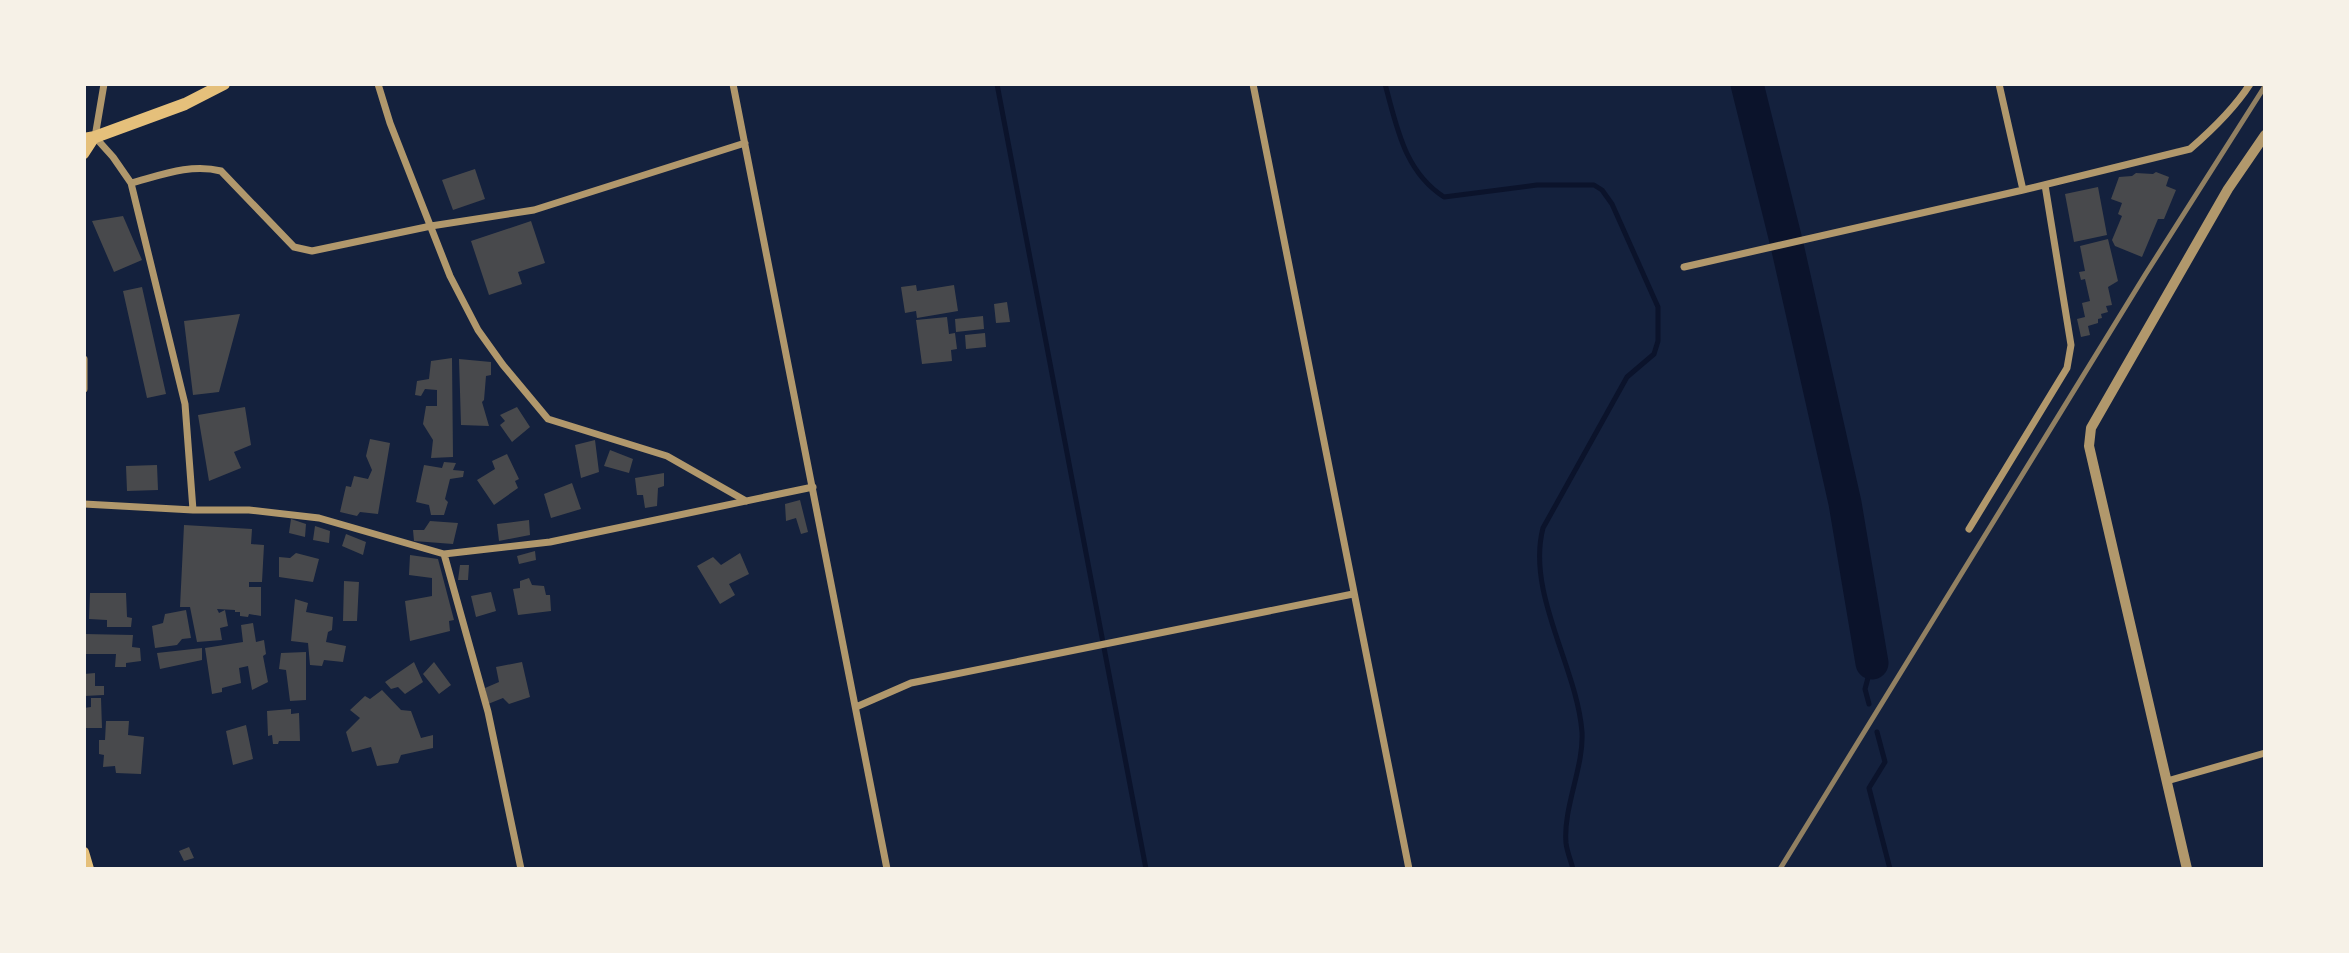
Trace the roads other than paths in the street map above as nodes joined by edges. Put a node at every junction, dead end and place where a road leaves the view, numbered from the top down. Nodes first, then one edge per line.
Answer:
1 (104, 84) edge
2 (224, 84) edge
3 (378, 84) edge
4 (733, 84) edge
5 (1253, 84) edge
6 (1999, 84) edge
7 (2250, 84) edge
8 (2265, 135) edge
9 (89, 138) edge
10 (745, 142) junction
11 (84, 153) edge
12 (131, 183) junction
13 (2045, 184) junction
14 (2023, 190) junction
15 (430, 226) junction
16 (1684, 267) dead end
17 (84, 359) edge
18 (84, 389) edge
19 (813, 487) junction
20 (746, 501) junction
21 (84, 504) edge
22 (193, 510) junction
23 (1969, 529) dead end
24 (444, 554) junction
25 (1353, 594) junction
26 (856, 707) junction
27 (2265, 753) edge
28 (2166, 781) junction
29 (84, 852) edge
30 (89, 869) edge
31 (521, 869) edge
32 (887, 869) edge
33 (1409, 869) edge
34 (2187, 869) edge

1 - 9 street
2 - 9 highway
3 - 15 street
4 - 10 street
5 - 25 street
6 - 14 street
7 - 13 street
8 - 28 street
9 - 11 main road
9 - 12 street
10 - 15 street
10 - 19 street
12 - 15 street
12 - 22 street
13 - 14 street
13 - 23 street
14 - 16 street
15 - 20 street
17 - 18 street
19 - 20 street
19 - 26 street
20 - 24 street
21 - 22 street
22 - 24 street
24 - 31 street
25 - 26 street
25 - 33 street
26 - 32 street
27 - 28 street
28 - 34 street
29 - 30 main road

